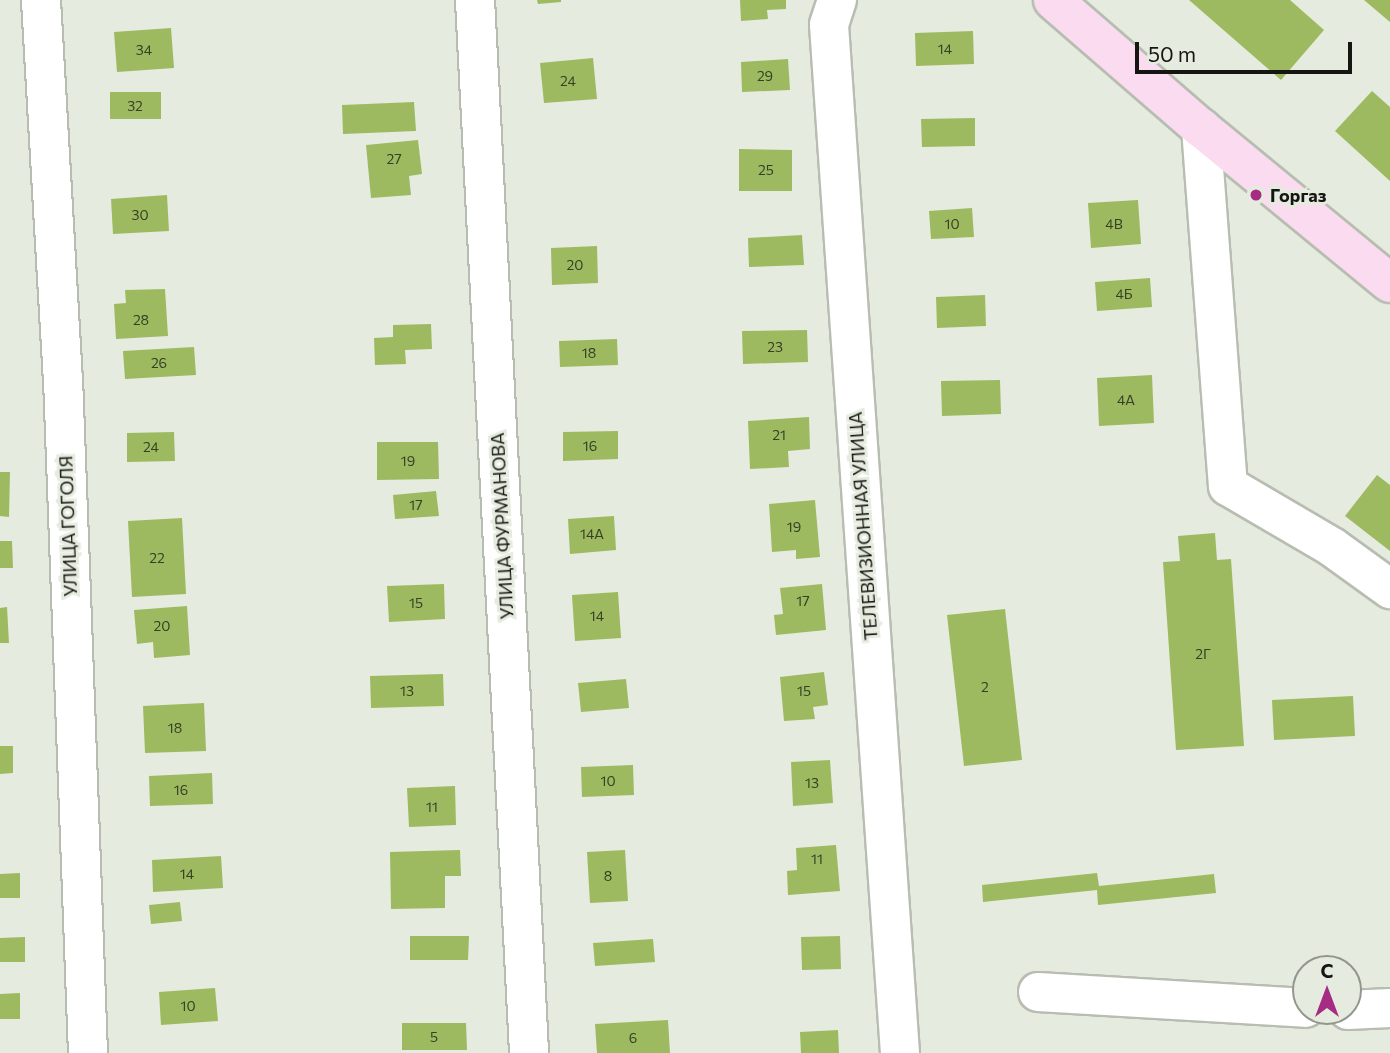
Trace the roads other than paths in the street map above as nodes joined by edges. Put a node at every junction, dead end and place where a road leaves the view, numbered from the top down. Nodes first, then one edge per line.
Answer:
1 (41, 0) edge
2 (475, 0) edge
3 (837, 0) edge
4 (1053, 0) edge
5 (1201, 128) junction
6 (1390, 283) edge
7 (1390, 589) edge
8 (1038, 992) dead end
9 (1292, 1007) edge
10 (1390, 1008) edge
11 (1362, 1009) edge
12 (88, 1053) edge
13 (529, 1053) edge
14 (900, 1053) edge

1 - 12 street, УЛИЦА ГОГОЛЯ
2 - 13 street, УЛИЦА ФУРМАНОВА
3 - 14 street, ТЕЛЕВИЗИОННАЯ УЛИЦА
4 - 5 main road
5 - 6 main road
5 - 7 street
8 - 9 street
10 - 11 street

